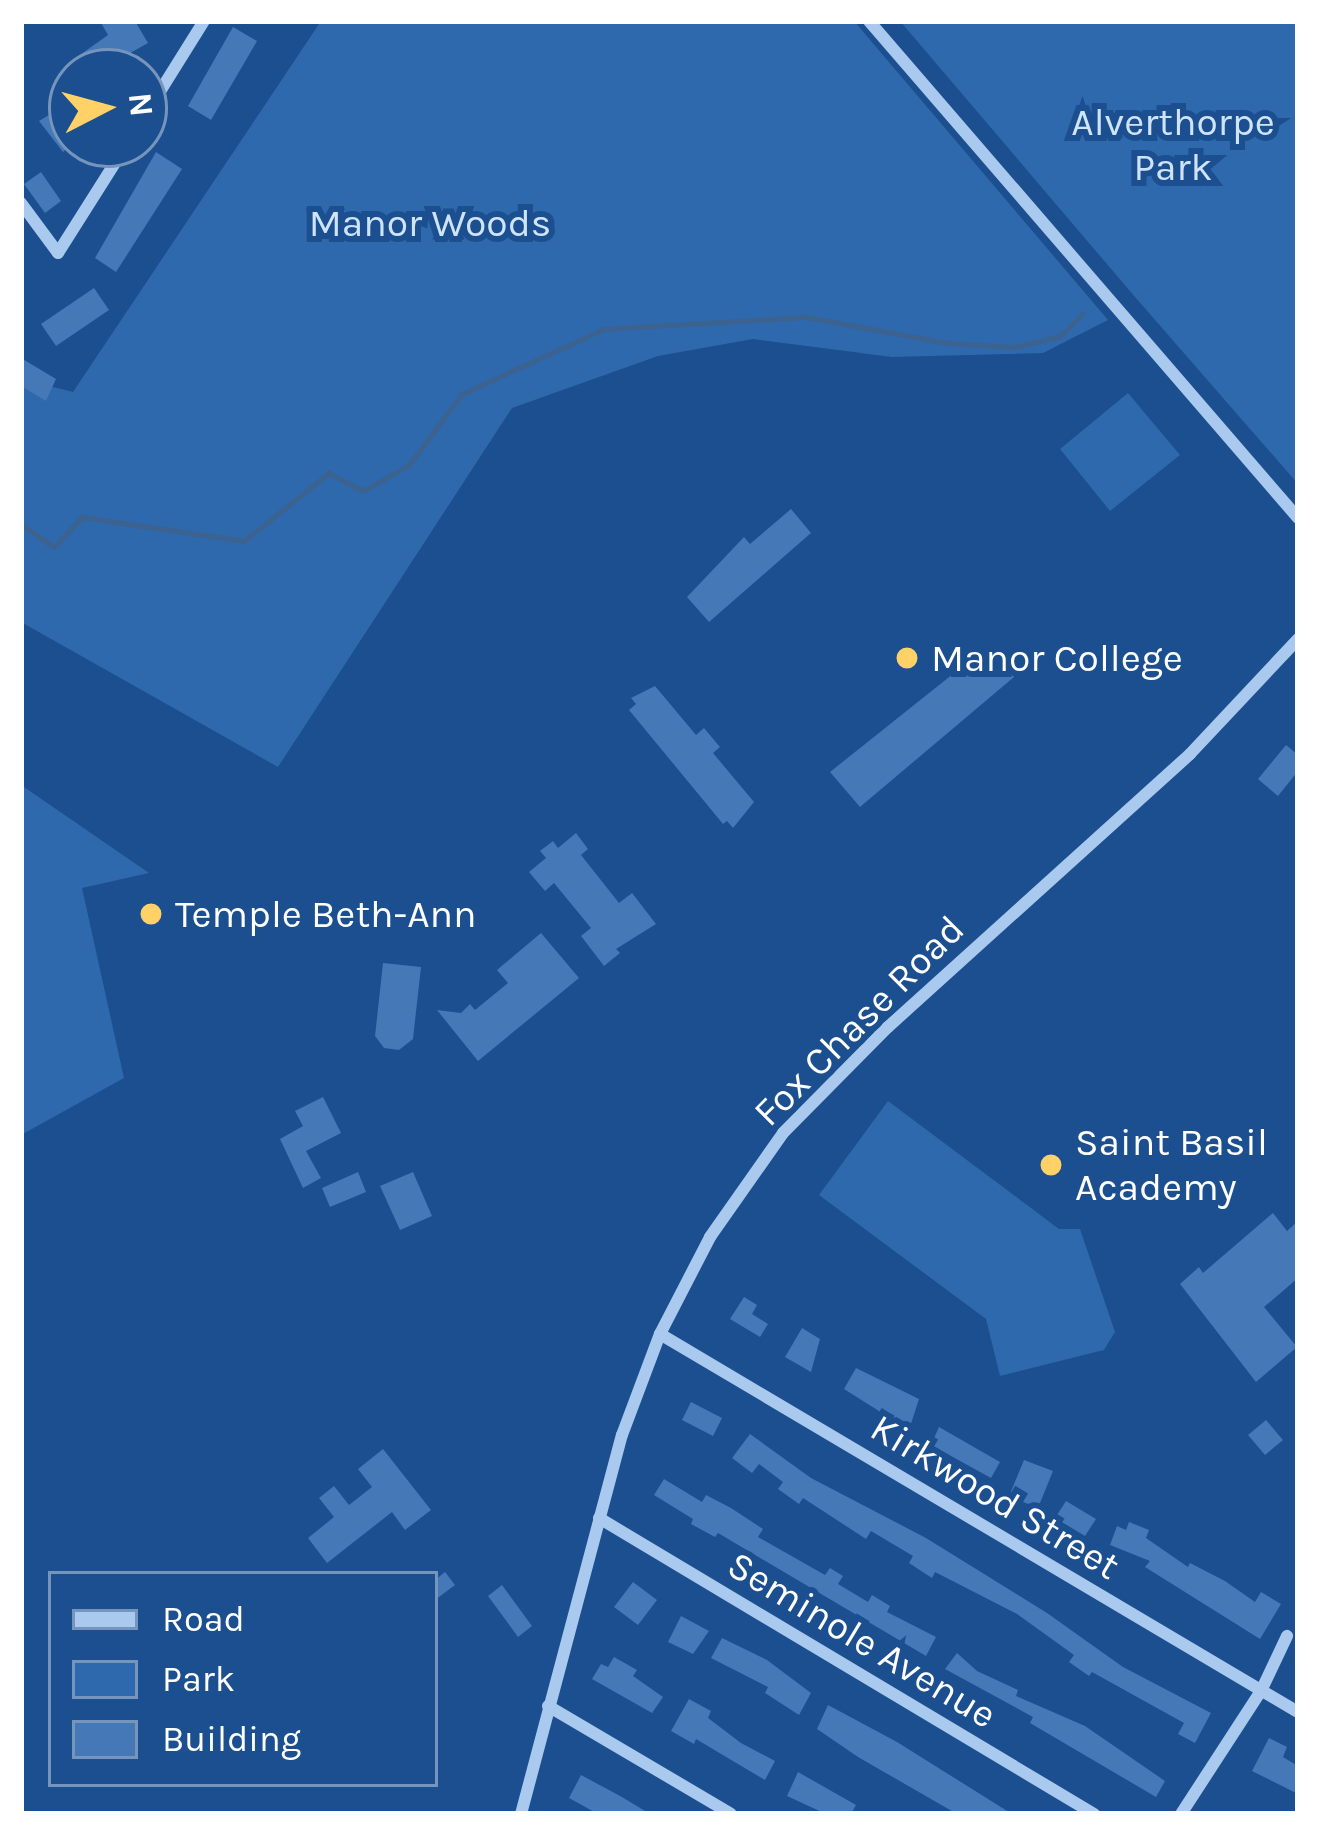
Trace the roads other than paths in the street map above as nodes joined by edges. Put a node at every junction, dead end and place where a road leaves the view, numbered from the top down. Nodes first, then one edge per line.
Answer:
1 (204, 21) edge
2 (869, 21) edge
3 (168, 79) edge
4 (112, 168) edge
5 (21, 203) edge
6 (1298, 518) edge
7 (1298, 639) edge
8 (661, 1334) junction
9 (599, 1518) junction
10 (1287, 1636) dead end
11 (1261, 1691) junction
12 (548, 1706) junction
13 (1298, 1712) edge
14 (521, 1814) edge
15 (730, 1814) edge
16 (1094, 1814) edge
17 (1180, 1814) edge

1 - 3 street
2 - 6 street
4 - 5 street
7 - 8 street, Fox Chase Road
8 - 9 street, Fox Chase Road
8 - 11 street, Kirkwood Street
9 - 12 street, Fox Chase Road
9 - 16 street, Seminole Avenue
10 - 11 street
11 - 13 street, Kirkwood Street
11 - 17 street
12 - 14 street, Fox Chase Road
12 - 15 street

